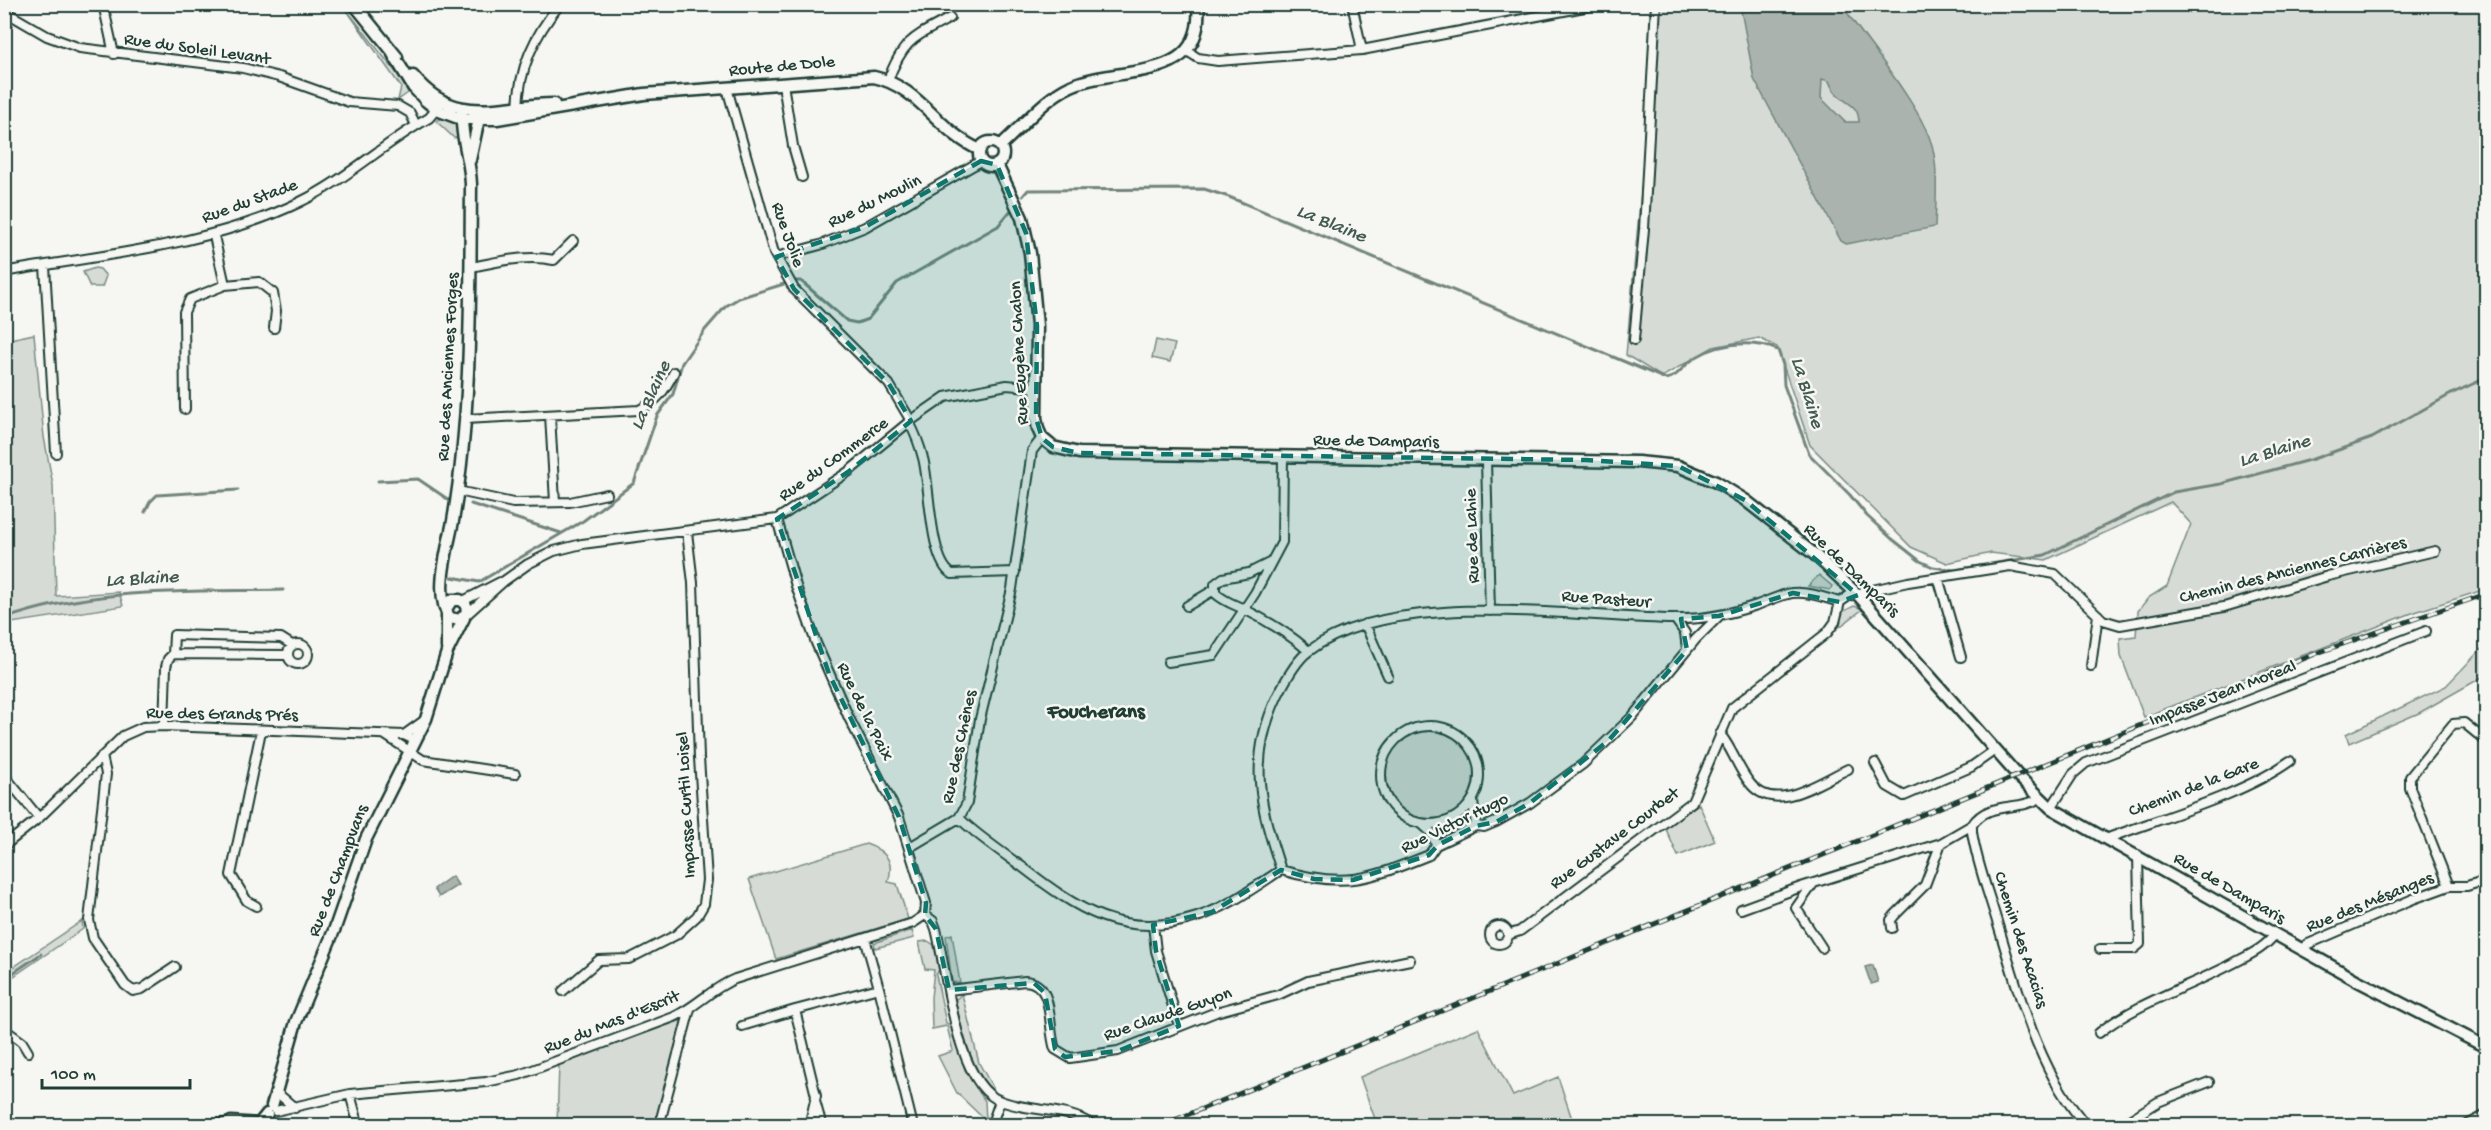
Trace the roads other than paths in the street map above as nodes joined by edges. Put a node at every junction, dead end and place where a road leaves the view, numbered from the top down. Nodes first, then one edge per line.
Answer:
1 (103, 4) edge
2 (354, 4) edge
3 (560, 4) edge
4 (1198, 4) edge
5 (1352, 4) edge
6 (1600, 4) edge
7 (1656, 4) edge
8 (4, 11) edge
9 (950, 18) dead end
10 (1362, 50) junction
11 (1187, 51) junction
12 (114, 54) junction
13 (888, 80) junction
14 (783, 84) junction
15 (727, 88) junction
16 (439, 106) junction
17 (518, 110) junction
18 (462, 114) junction
19 (480, 115) junction
20 (416, 125) junction
21 (1000, 146) junction
22 (981, 156) junction
23 (470, 160) junction
24 (997, 165) junction
25 (802, 177) dead end
26 (214, 236) junction
27 (573, 241) dead end
28 (776, 257) junction
29 (45, 266) junction
30 (470, 267) junction
31 (4, 272) edge
32 (225, 285) junction
33 (274, 328) dead end
34 (1634, 340) dead end
35 (674, 372) dead end
36 (1037, 388) junction
37 (185, 409) dead end
38 (550, 415) junction
39 (465, 419) junction
40 (910, 422) junction
41 (1042, 438) junction
42 (56, 453) dead end
43 (1283, 458) junction
44 (1486, 460) junction
45 (458, 490) junction
46 (607, 494) dead end
47 (555, 502) junction
48 (777, 519) junction
49 (687, 532) junction
50 (2435, 551) dead end
51 (1272, 561) junction
52 (1015, 572) junction
53 (444, 575) junction
54 (1938, 577) junction
55 (504, 580) junction
56 (1214, 590) junction
57 (1858, 595) junction
58 (461, 601) junction
59 (1840, 602) junction
60 (1187, 606) dead end
61 (1245, 609) junction
62 (447, 611) junction
63 (1490, 611) junction
64 (2098, 615) junction
65 (465, 616) junction
66 (1719, 616) junction
67 (1675, 619) junction
68 (1365, 624) junction
69 (2426, 631) dead end
70 (292, 645) junction
71 (1687, 650) junction
72 (1308, 651) junction
73 (447, 652) junction
74 (173, 654) junction
75 (288, 655) junction
76 (1961, 657) dead end
77 (1168, 662) dead end
78 (2091, 666) dead end
79 (1388, 676) dead end
80 (426, 719) junction
81 (164, 726) junction
82 (261, 731) junction
83 (1720, 734) junction
84 (385, 735) junction
85 (404, 735) junction
86 (415, 740) junction
87 (2487, 741) edge
88 (1995, 750) junction
89 (408, 752) junction
90 (102, 756) junction
91 (2290, 761) dead end
92 (1875, 763) dead end
93 (1848, 769) dead end
94 (514, 774) dead end
95 (4, 775) edge
96 (1473, 798) junction
97 (2040, 798) junction
98 (2051, 808) junction
99 (39, 818) junction
100 (959, 818) junction
101 (1421, 823) junction
102 (1972, 825) junction
103 (1476, 826) junction
104 (2106, 838) junction
105 (1941, 843) junction
106 (1436, 845) junction
107 (4, 846) edge
108 (910, 847) junction
109 (2138, 855) junction
110 (1281, 870) junction
111 (2487, 880) edge
112 (1814, 883) junction
113 (2450, 886) junction
114 (256, 906) dead end
115 (1741, 909) dead end
116 (925, 915) junction
117 (1152, 925) junction
118 (1892, 928) dead end
119 (2275, 934) junction
120 (1508, 935) dead end
121 (865, 938) junction
122 (1822, 948) dead end
123 (2100, 949) dead end
124 (2302, 949) junction
125 (1410, 960) dead end
126 (175, 967) dead end
127 (879, 988) junction
128 (949, 990) junction
129 (563, 991) dead end
130 (690, 1010) junction
131 (795, 1010) junction
132 (742, 1026) dead end
133 (1179, 1026) junction
134 (4, 1029) edge
135 (2099, 1033) dead end
136 (2487, 1047) edge
137 (28, 1052) dead end
138 (2210, 1082) dead end
139 (276, 1092) junction
140 (350, 1094) junction
141 (815, 1100) junction
142 (1000, 1101) junction
143 (295, 1108) junction
144 (270, 1110) junction
145 (2487, 1115) edge
146 (236, 1124) edge
147 (205, 1125) edge
148 (258, 1125) edge
149 (359, 1125) edge
150 (659, 1125) edge
151 (808, 1125) edge
152 (822, 1125) edge
153 (913, 1125) edge
154 (991, 1125) edge
155 (1094, 1125) edge
156 (2087, 1125) edge
157 (2120, 1125) edge
158 (2465, 1125) edge

1 - 12 street
2 - 16 main road, Route de Dole
3 - 17 street
4 - 11 main road
5 - 10 street
6 - 10 street
7 - 34 street
8 - 12 street, Rue du Soleil Levant
9 - 13 street
10 - 11 street
11 - 21 main road
12 - 20 street, Rue du Soleil Levant
13 - 14 main road, Route de Dole
13 - 22 main road
14 - 15 main road, Route de Dole
14 - 25 street
15 - 17 main road, Route de Dole
15 - 28 street, Rue Jolie
16 - 18 main road, Route de Dole
16 - 20 street, Rue du Stade
17 - 19 main road, Route de Dole
18 - 19 main road, Route de Dole
18 - 23 main road, Rue des Anciennes Forges
19 - 23 main road, Rue des Anciennes Forges
20 - 26 street, Rue du Stade
21 - 22 main road
21 - 24 main road
22 - 24 main road
22 - 28 street, Rue du Moulin
23 - 30 main road, Rue des Anciennes Forges
24 - 36 main road, Rue Eugène Chalon
26 - 29 street, Rue du Stade
26 - 32 street
27 - 30 street
28 - 40 street, Rue Jolie
29 - 31 street, Rue du Stade
29 - 42 street
30 - 39 main road, Rue des Anciennes Forges
32 - 33 street
32 - 37 street
35 - 38 street
36 - 40 street, Rue du Commerce
36 - 41 main road, Rue Eugène Chalon
38 - 39 street
38 - 47 street
39 - 45 main road, Rue des Anciennes Forges
40 - 48 street, Rue du Commerce
40 - 52 street, Rue Jolie
41 - 43 main road, Rue de Damparis
41 - 52 street, Rue des Chênes
43 - 44 main road, Rue de Damparis
43 - 51 street
44 - 57 main road, Rue de Damparis
44 - 63 street, Rue de Lahie
45 - 47 street
45 - 53 main road, Rue des Anciennes Forges
46 - 47 street
48 - 49 street, Rue du Commerce
48 - 108 street, Rue de la Paix
49 - 55 street, Rue du Commerce
49 - 129 street, Impasse Curtil Loisel
50 - 64 street, Chemin des Anciennes Carrières
51 - 56 street
51 - 61 street
52 - 100 street, Rue des Chênes
53 - 58 main road
53 - 62 main road, Rue des Anciennes Forges
54 - 57 street, Chemin des Anciennes Carrières
54 - 64 street, Chemin des Anciennes Carrières
54 - 76 street
55 - 58 street, Rue du Commerce
55 - 65 street, Rue du Commerce
56 - 60 street
56 - 61 street
57 - 59 street
57 - 88 main road, Rue de Damparis
58 - 62 main road
58 - 65 main road
59 - 66 street, Rue Pasteur
59 - 83 street, Rue Gustave Courbet
61 - 72 street
61 - 77 street
62 - 65 main road
62 - 73 main road, Rue de Champvans
63 - 67 street, Rue Pasteur
63 - 68 street, Rue Pasteur
64 - 78 street
65 - 73 main road, Rue de Champvans
66 - 67 street, Rue Pasteur
66 - 71 street, Rue Victor Hugo
67 - 71 street
68 - 72 street, Rue Pasteur
68 - 79 street
69 - 98 street, Impasse Jean Moreal
70 - 74 street
70 - 75 street
70 - 75 street
71 - 103 street, Rue Victor Hugo
72 - 110 street, Rue Pasteur
73 - 80 main road, Rue de Champvans
74 - 75 street
74 - 81 street
80 - 85 street
80 - 86 main road, Rue de Champvans
81 - 82 street, Rue des Grands Prés
81 - 90 street, Rue des Grands Prés
82 - 84 street, Rue des Grands Prés
82 - 114 street
83 - 93 street
83 - 120 street, Rue Gustave Courbet
84 - 85 street, Rue des Grands Prés
84 - 89 street
85 - 86 street, Rue des Grands Prés
86 - 89 main road, Rue de Champvans
87 - 113 street
88 - 92 street
88 - 97 main road, Rue de Damparis
89 - 94 street
89 - 139 main road, Rue de Champvans
90 - 99 street, Rue des Grands Prés
90 - 126 street
91 - 104 street, Chemin de la Gare
95 - 99 street
96 - 101 street
96 - 101 street
96 - 103 street
97 - 98 main road, Rue de Damparis
97 - 102 street
98 - 104 main road, Rue de Damparis
99 - 107 street, Rue des Grands Prés
100 - 108 street
100 - 117 street, Rue des Chênes
101 - 106 street
102 - 105 street
102 - 156 street, Chemin des Acacias
103 - 106 street, Rue Victor Hugo
104 - 109 main road, Rue de Damparis
105 - 112 street
105 - 118 street
106 - 110 street, Rue Victor Hugo
108 - 116 street, Rue de la Paix
109 - 119 main road, Rue de Damparis
109 - 123 street
110 - 117 street, Rue des Chênes
111 - 113 street, Rue des Mésanges
112 - 115 street
112 - 122 street
113 - 124 street, Rue des Mésanges
116 - 121 street, Rue du Mas d'Escrit
116 - 128 street, Rue de la Paix
117 - 133 street
119 - 124 main road, Rue de Damparis
119 - 135 street
121 - 127 street
121 - 130 street, Rue du Mas d'Escrit
124 - 136 main road, Rue de Damparis
125 - 133 street, Rue Claude Guyon
127 - 131 street
127 - 153 street
128 - 133 street, Rue Claude Guyon
128 - 142 street, Rue de la Paix
130 - 140 street, Rue du Mas d'Escrit
130 - 150 street
131 - 132 street
131 - 141 street
134 - 137 street
138 - 157 street
139 - 143 street
139 - 144 main road, Rue de Champvans
140 - 143 street, Rue du Mas d'Escrit
140 - 149 street
141 - 151 street
141 - 152 street
142 - 154 street
142 - 155 street
143 - 144 street, Rue du Mas d'Escrit
144 - 146 main road
144 - 148 main road, Rue de Champvans
145 - 158 street
146 - 147 street
146 - 148 main road

